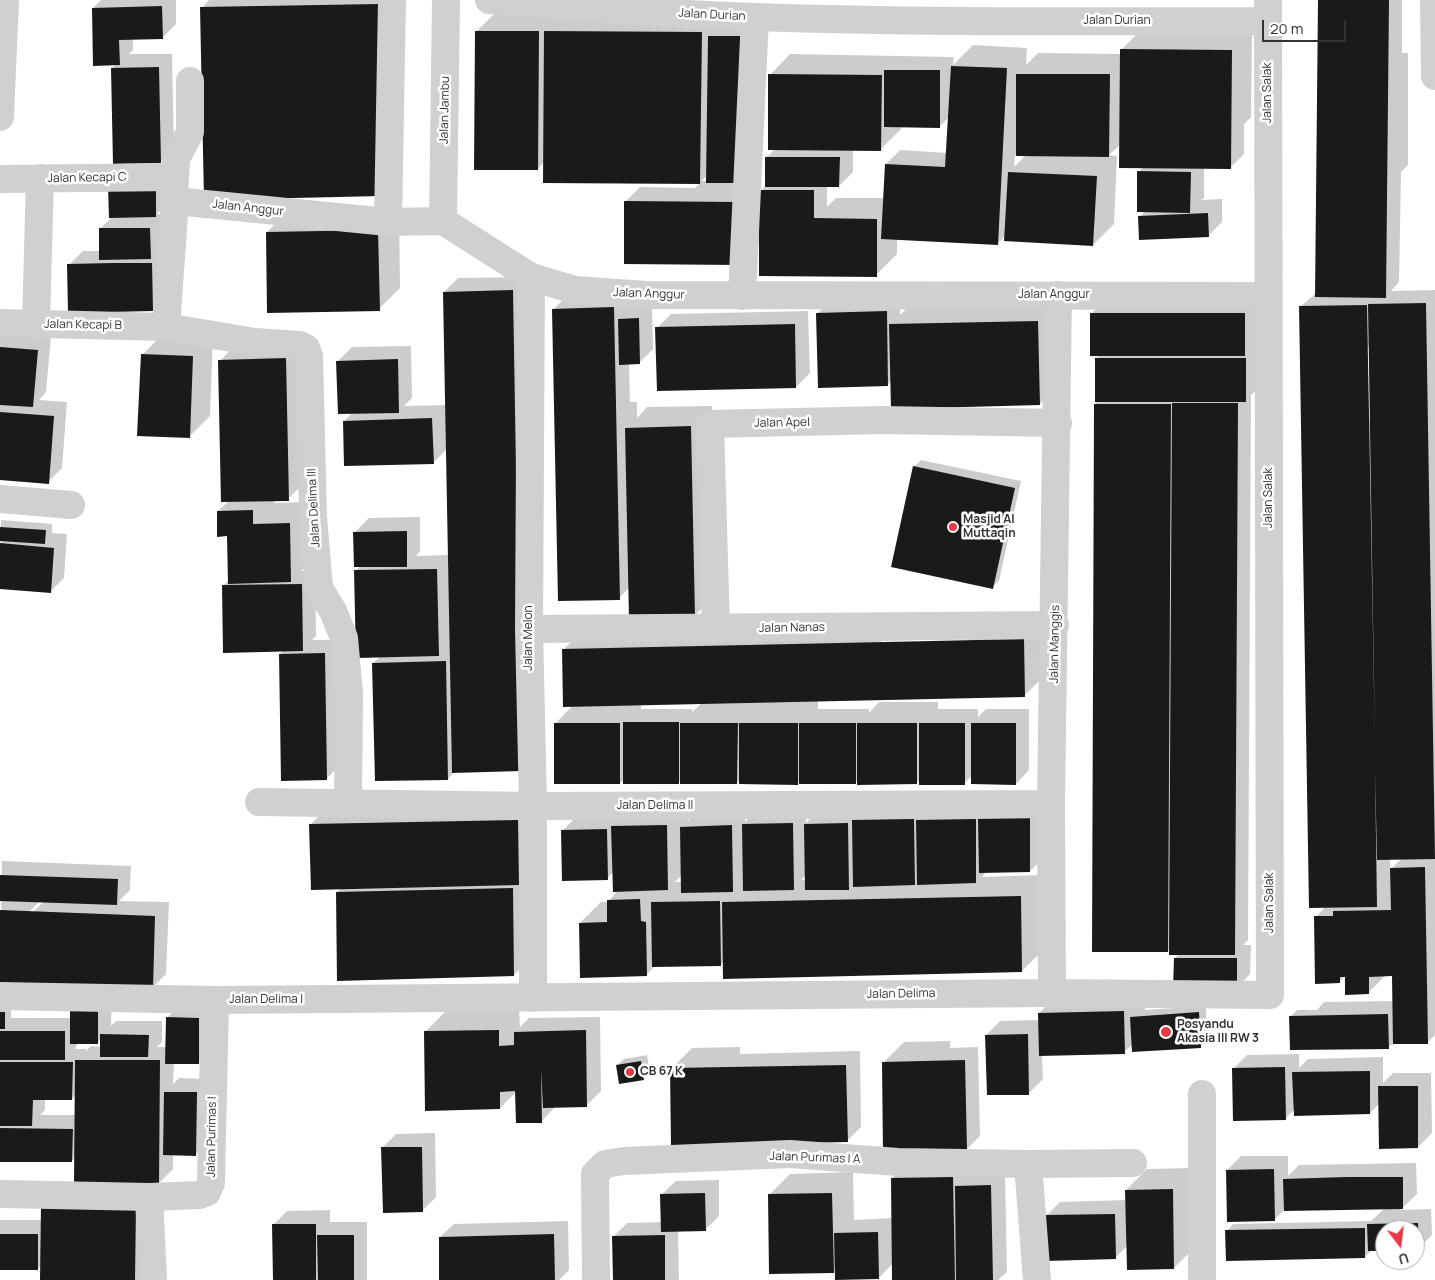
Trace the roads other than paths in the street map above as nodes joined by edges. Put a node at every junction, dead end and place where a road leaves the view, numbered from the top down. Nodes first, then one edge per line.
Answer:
1 (5, 0) edge
2 (392, 0) edge
3 (446, 0) edge
4 (489, 0) edge
5 (1434, 0) edge
6 (1268, 10) edge
7 (936, 11) edge
8 (755, 17) junction
9 (1435, 68) edge
10 (1435, 76) edge
11 (190, 81) dead end
12 (1, 83) edge
13 (0, 117) edge
14 (40, 178) junction
15 (0, 179) edge
16 (174, 189) junction
17 (443, 220) junction
18 (388, 222) junction
19 (531, 277) junction
20 (1058, 295) junction
21 (742, 296) junction
22 (1268, 296) junction
23 (0, 323) edge
24 (36, 324) junction
25 (166, 327) junction
26 (1058, 423) junction
27 (0, 499) edge
28 (71, 504) dead end
29 (1055, 626) junction
30 (529, 629) junction
31 (716, 629) junction
32 (259, 802) dead end
33 (348, 804) junction
34 (1051, 804) junction
35 (533, 806) junction
36 (1052, 993) junction
37 (0, 996) edge
38 (1270, 996) joint
39 (533, 998) junction
40 (215, 1000) junction
41 (1202, 1094) dead end
42 (1133, 1163) dead end
43 (1028, 1164) junction
44 (2, 1194) dead end
45 (149, 1197) junction
46 (153, 1280) edge
47 (596, 1280) edge
48 (1037, 1280) edge
49 (1202, 1280) edge

1 - 12 street
2 - 18 street
3 - 17 street, Jalan Jambu
4 - 8 street, Jalan Durian
5 - 9 street
6 - 7 street, Jalan Durian
6 - 22 street, Jalan Salak
7 - 8 street, Jalan Durian
8 - 21 street
9 - 10 street
11 - 16 street
12 - 13 street
14 - 15 street, Jalan Kecapi C
14 - 16 street, Jalan Kecapi C
14 - 24 street
16 - 18 street, Jalan Anggur
16 - 25 street
17 - 18 street, Jalan Anggur
17 - 19 street, Jalan Anggur
19 - 21 street, Jalan Anggur
19 - 30 street, Jalan Melon
20 - 21 street, Jalan Anggur
20 - 22 street, Jalan Anggur
20 - 26 street, Jalan Manggis
22 - 38 street, Jalan Salak
23 - 24 street, Jalan Kecapi B
24 - 25 street, Jalan Kecapi B
25 - 33 street, Jalan Delima III
26 - 29 street, Jalan Manggis
26 - 31 street, Jalan Apel
27 - 28 street
29 - 31 street, Jalan Nanas
29 - 34 street, Jalan Manggis
30 - 31 street, Jalan Nanas
30 - 35 street, Jalan Melon
32 - 33 street, Jalan Delima II
33 - 35 street, Jalan Delima II
34 - 35 street, Jalan Delima II
34 - 36 street, Jalan Manggis
35 - 39 street, Jalan Melon
36 - 38 street, Jalan Delima
36 - 39 street, Jalan Delima
37 - 40 street, Jalan Delima I
39 - 40 street, Jalan Delima I
40 - 45 street, Jalan Purimas I
41 - 49 street
42 - 43 street, Jalan Purimas I A
43 - 47 street, Jalan Purimas I A
43 - 48 street
44 - 45 street, Jalan Purimas I
45 - 46 street

